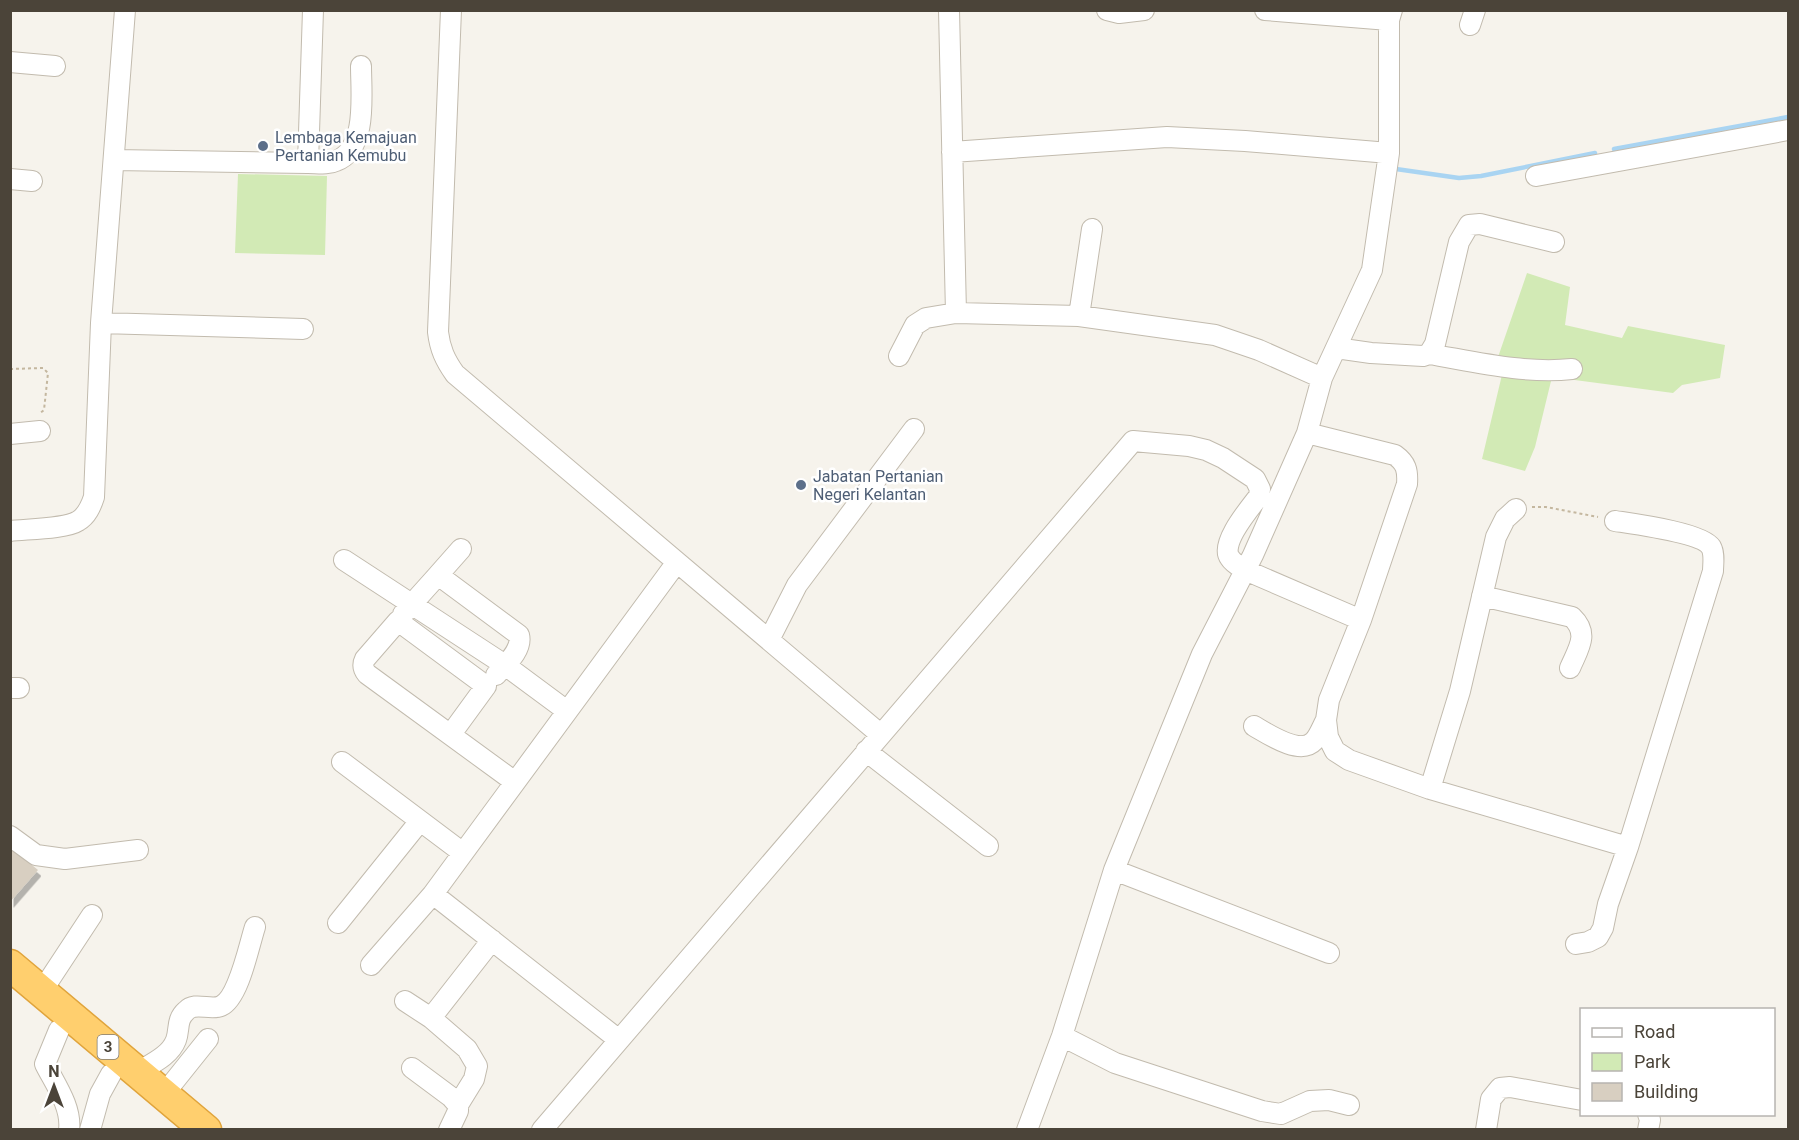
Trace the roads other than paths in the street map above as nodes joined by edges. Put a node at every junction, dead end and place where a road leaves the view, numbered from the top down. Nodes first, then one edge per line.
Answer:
1 (125, 10) edge
2 (313, 10) edge
3 (451, 10) edge
4 (949, 10) edge
5 (1107, 10) edge
6 (1144, 10) edge
7 (1265, 10) edge
8 (1390, 15) edge
9 (10, 62) edge
10 (55, 66) dead end
11 (361, 66) dead end
12 (1788, 130) edge
13 (952, 152) junction
14 (1389, 153) junction
15 (114, 160) junction
16 (308, 163) junction
17 (1536, 176) dead end
18 (10, 179) edge
19 (32, 182) dead end
20 (1092, 229) dead end
21 (1554, 242) dead end
22 (956, 313) junction
23 (1079, 316) junction
24 (101, 323) junction
25 (303, 329) dead end
26 (1336, 348) junction
27 (1429, 354) junction
28 (899, 356) dead end
29 (1572, 369) dead end
30 (1322, 378) junction
31 (35, 423) road end
32 (914, 429) dead end
33 (1307, 433) junction
34 (10, 434) edge
35 (1516, 509) road end
36 (1615, 521) road end
37 (10, 531) edge
38 (461, 549) dead end
39 (344, 561) dead end
40 (677, 562) junction
41 (1245, 570) junction
42 (438, 575) junction
43 (1482, 596) junction
44 (411, 604) junction
45 (1361, 620) junction
46 (398, 621) junction
47 (768, 640) junction
48 (505, 665) junction
49 (1570, 668) dead end
50 (486, 686) junction
51 (567, 711) junction
52 (1326, 720) junction
53 (1254, 726) dead end
54 (880, 734) junction
55 (451, 735) junction
56 (866, 751) junction
57 (342, 762) dead end
58 (515, 782) junction
59 (1430, 789) junction
60 (420, 822) junction
61 (10, 836) edge
62 (988, 846) dead end
63 (1628, 847) junction
64 (138, 850) dead end
65 (463, 853) junction
66 (1114, 870) junction
67 (433, 894) junction
68 (92, 915) dead end
69 (338, 923) dead end
70 (255, 927) dead end
71 (492, 940) junction
72 (1576, 944) dead end
73 (1329, 953) dead end
74 (10, 965) edge
75 (371, 965) dead end
76 (10, 990) edge
77 (42, 991) junction
78 (405, 1001) dead end
79 (431, 1018) junction
80 (59, 1030) junction
81 (1062, 1036) junction
82 (208, 1039) dead end
83 (619, 1040) junction
84 (411, 1068) dead end
85 (124, 1073) junction
86 (164, 1094) junction
87 (1580, 1100) edge
88 (458, 1105) junction
89 (1348, 1105) dead end
90 (69, 1130) edge
91 (90, 1130) edge
92 (178, 1130) edge
93 (207, 1130) edge
94 (449, 1130) edge
95 (542, 1130) edge
96 (1028, 1130) edge
97 (1486, 1130) edge

1 - 15 street
2 - 16 street
3 - 40 street
4 - 13 street
5 - 6 street
7 - 8 street
8 - 14 street
9 - 10 street
11 - 16 street
12 - 17 street
13 - 14 street
13 - 22 street
14 - 26 street
15 - 16 street
15 - 24 street
18 - 19 street
20 - 23 street
21 - 27 street
22 - 23 street
22 - 28 street
23 - 30 street
24 - 25 street
24 - 37 street
26 - 27 street
26 - 30 street
27 - 29 street
30 - 33 street
31 - 34 street
32 - 47 street
33 - 41 street
33 - 45 street
35 - 43 street
36 - 63 street
38 - 42 street
39 - 44 street
40 - 47 street
40 - 51 street
41 - 45 street
41 - 54 street
41 - 66 street
42 - 44 street
42 - 48 street
43 - 49 street
43 - 59 street
44 - 46 street
44 - 48 street
45 - 52 street
46 - 50 street
46 - 55 street
47 - 54 street
48 - 50 street
48 - 51 street
50 - 55 street
51 - 58 street
52 - 53 street
52 - 59 street
54 - 56 street
55 - 58 street
56 - 62 street
56 - 83 street
57 - 60 street
58 - 65 street
59 - 63 street
60 - 65 street
60 - 69 street
61 - 64 street
63 - 72 street
65 - 67 street
66 - 73 street
66 - 81 street
67 - 71 street
67 - 75 street
68 - 77 street
70 - 85 street
71 - 79 street
71 - 83 street
74 - 77 highway, 3
76 - 80 highway, 3
77 - 85 highway, 3
78 - 79 street
79 - 88 street
80 - 85 highway, 3
80 - 90 street
81 - 89 street
81 - 96 street
82 - 86 street
83 - 95 street
84 - 88 street
85 - 86 highway, 3
85 - 91 street
85 - 92 highway, 3
86 - 93 highway, 3
87 - 97 street
88 - 94 street

